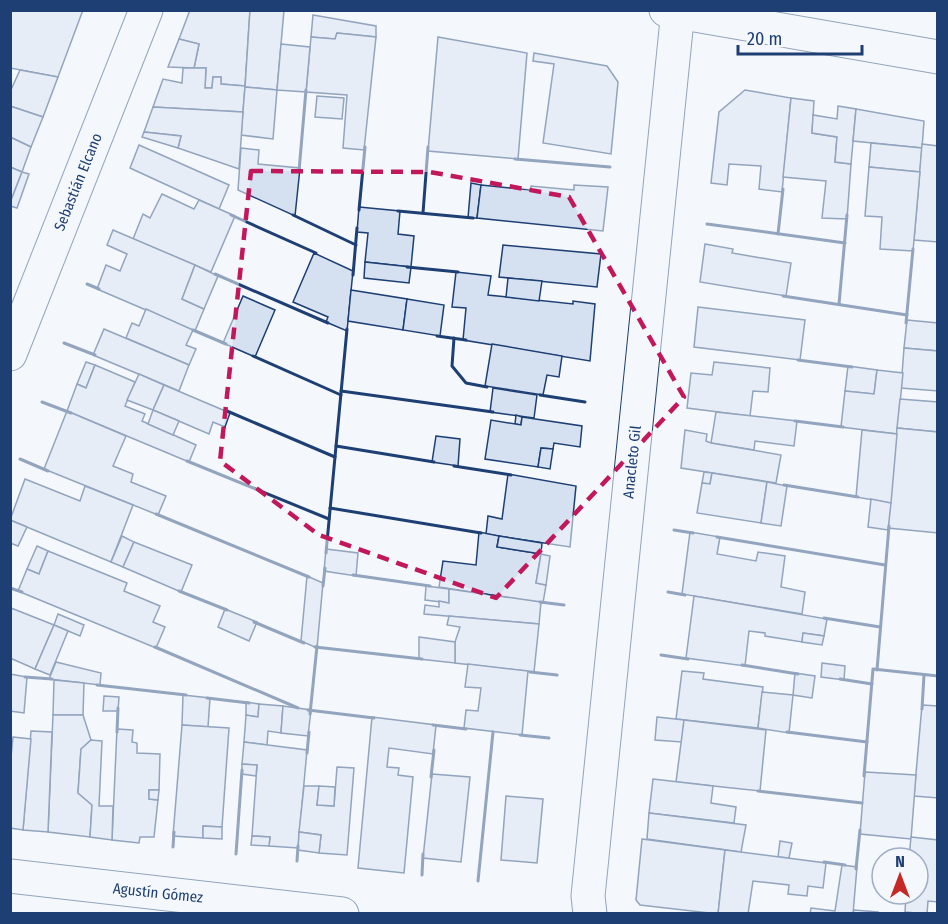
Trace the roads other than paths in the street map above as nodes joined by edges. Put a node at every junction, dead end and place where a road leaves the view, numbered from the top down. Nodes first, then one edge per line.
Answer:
1 (146, 10) edge
2 (674, 11) edge
3 (938, 57) edge
4 (10, 354) edge
5 (10, 876) edge
6 (342, 914) edge
7 (590, 914) edge

1 - 4 street, Sebastián Elcano
2 - 3 street
2 - 7 street, Anacleto Gil
5 - 6 street, Agustín Gómez

